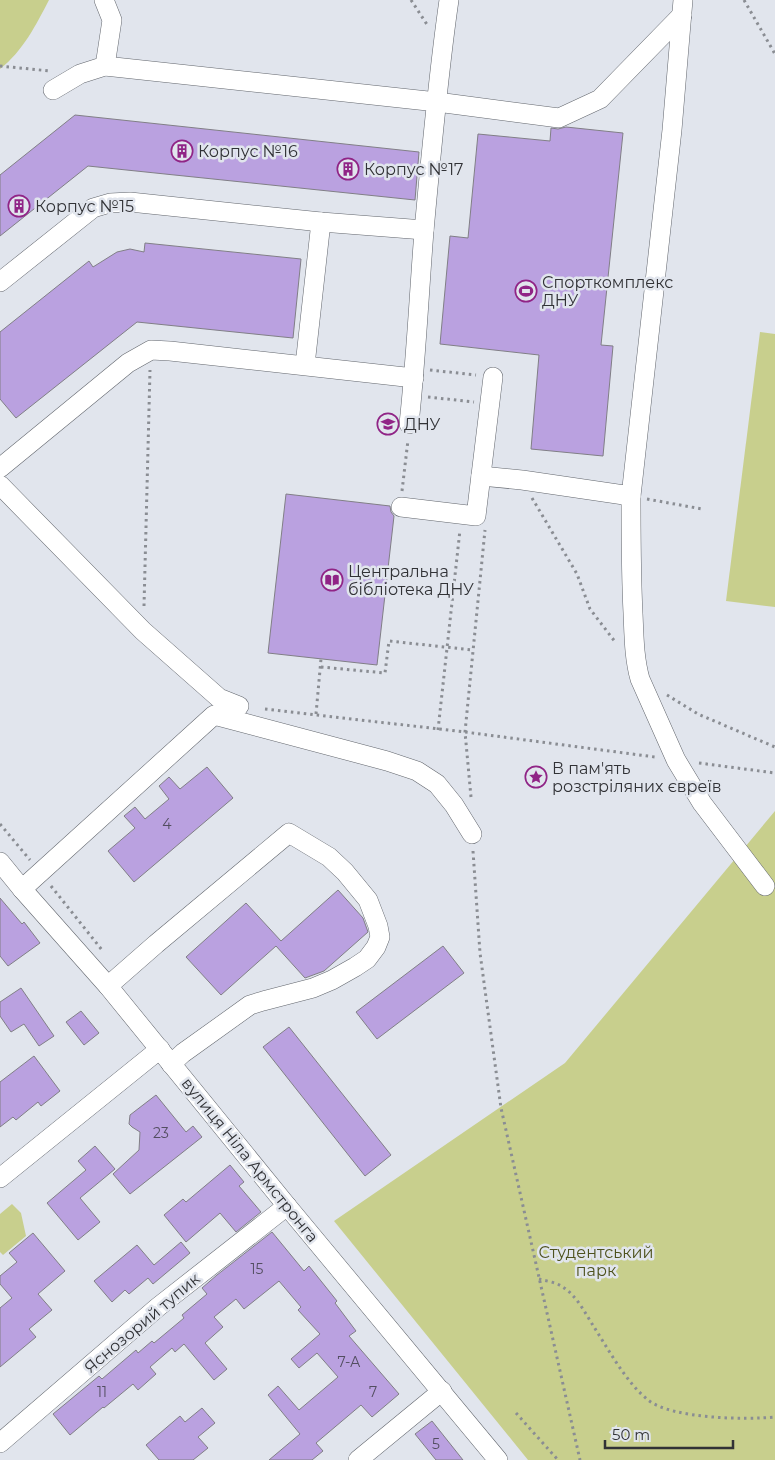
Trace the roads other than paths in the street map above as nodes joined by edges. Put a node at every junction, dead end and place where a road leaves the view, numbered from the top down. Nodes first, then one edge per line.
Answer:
1 (104, 0) edge
2 (449, 0) edge
3 (682, 8) edge
4 (105, 66) junction
5 (53, 90) dead end
6 (437, 102) junction
7 (321, 222) junction
8 (424, 230) junction
9 (0, 282) edge
10 (305, 365) junction
11 (493, 377) road end
12 (414, 381) junction
13 (409, 424) road end
14 (0, 468) edge
15 (481, 476) junction
16 (0, 485) edge
17 (631, 496) junction
18 (401, 508) dead end
19 (239, 706) road end
20 (472, 834) road end
21 (0, 862) edge
22 (765, 886) dead end
23 (22, 889) junction
24 (108, 986) junction
25 (165, 1057) junction
26 (0, 1178) edge
27 (286, 1206) junction
28 (442, 1391) junction
29 (0, 1442) edge
30 (358, 1460) edge
31 (498, 1460) edge

1 - 4 street
2 - 6 street
3 - 6 street
3 - 17 street
4 - 5 street
4 - 6 street
6 - 8 street
7 - 8 street
7 - 9 street
7 - 10 street
8 - 12 street
10 - 12 street
10 - 14 street
11 - 15 street
12 - 13 street
15 - 17 street
15 - 18 street
16 - 19 street
17 - 22 street
20 - 23 street
21 - 23 street, вулиця Ніла Армстронга
23 - 24 street, вулиця Ніла Армстронга
24 - 25 street, вулиця Ніла Армстронга
24 - 25 street
25 - 26 street
25 - 27 street, вулиця Ніла Армстронга
27 - 28 street, вулиця Ніла Армстронга
27 - 29 street, Яснозорий тупик
28 - 30 street
28 - 31 street, вулиця Ніла Армстронга

